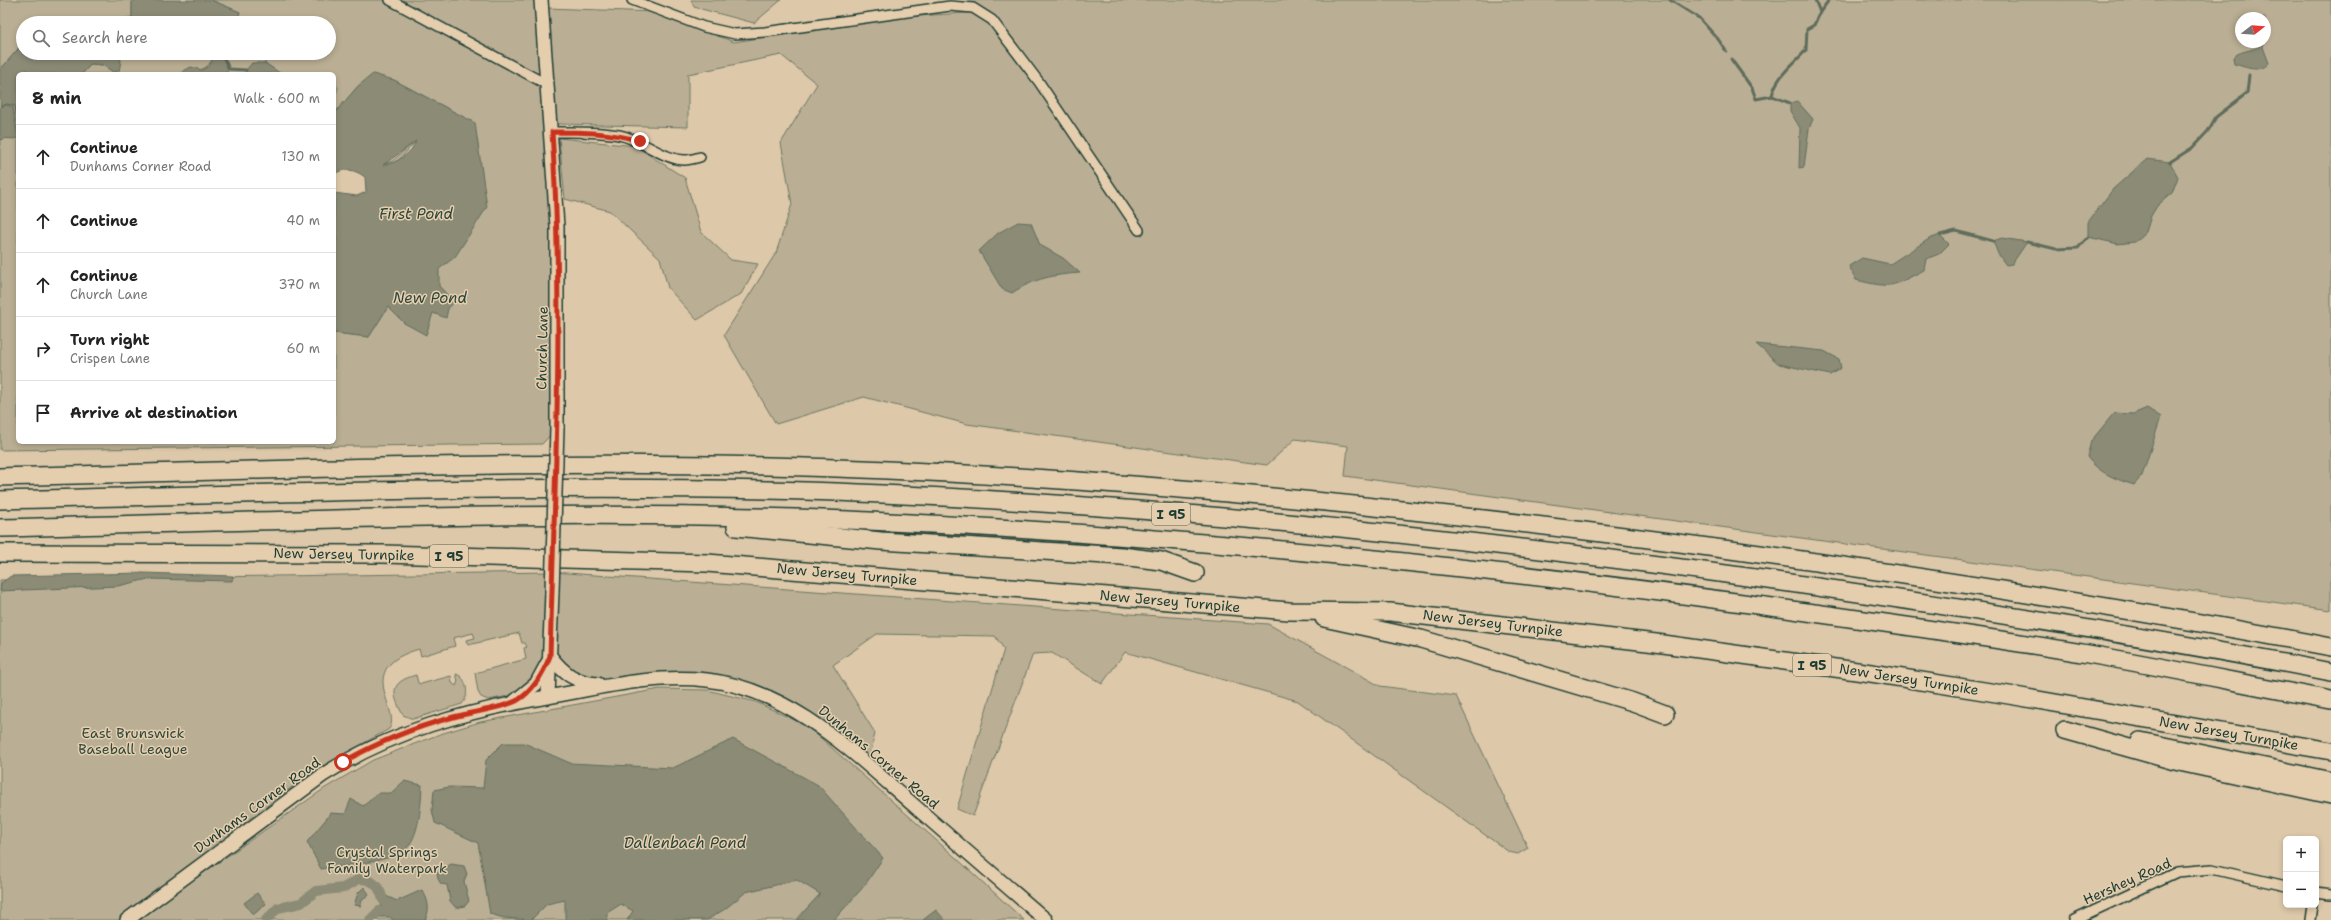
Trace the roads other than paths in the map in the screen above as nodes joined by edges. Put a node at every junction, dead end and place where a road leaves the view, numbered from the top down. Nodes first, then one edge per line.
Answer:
1 (390, 0) edge
2 (541, 0) edge
3 (632, 0) edge
4 (548, 85) junction
5 (552, 132) junction
6 (700, 157) dead end
7 (1139, 230) dead end
8 (0, 477) edge
9 (0, 500) edge
10 (609, 515) junction
11 (0, 528) edge
12 (0, 553) edge
13 (1195, 573) dead end
14 (1289, 611) junction
15 (2331, 647) edge
16 (550, 656) junction
17 (2331, 672) edge
18 (612, 686) junction
19 (548, 697) junction
20 (2331, 700) edge
21 (512, 703) junction
22 (1664, 714) dead end
23 (2331, 751) edge
24 (2331, 781) edge
25 (2331, 796) edge
26 (2283, 885) edge
27 (2319, 892) edge
28 (2331, 894) edge
29 (2312, 908) edge
30 (127, 920) edge
31 (1046, 920) edge
32 (2074, 920) edge
33 (2310, 920) edge

1 - 4 street
2 - 4 street, Church Lane
3 - 7 street
4 - 5 street, Church Lane
5 - 6 street
5 - 16 street, Church Lane, bridge
8 - 15 highway, I 95
9 - 17 highway, I 95
10 - 11 highway, I 95
10 - 13 highway
10 - 20 highway, I 95
12 - 14 highway, New Jersey Turnpike / I 95
14 - 22 highway
14 - 23 highway, New Jersey Turnpike / I 95
16 - 18 street
16 - 19 street, Church Lane
16 - 21 street
18 - 19 street, Dunhams Corner Road
18 - 31 street, Dunhams Corner Road
19 - 21 street, Dunhams Corner Road
21 - 30 street, Dunhams Corner Road
24 - 25 highway
26 - 32 street, Hershey Road
27 - 28 street
29 - 33 street

